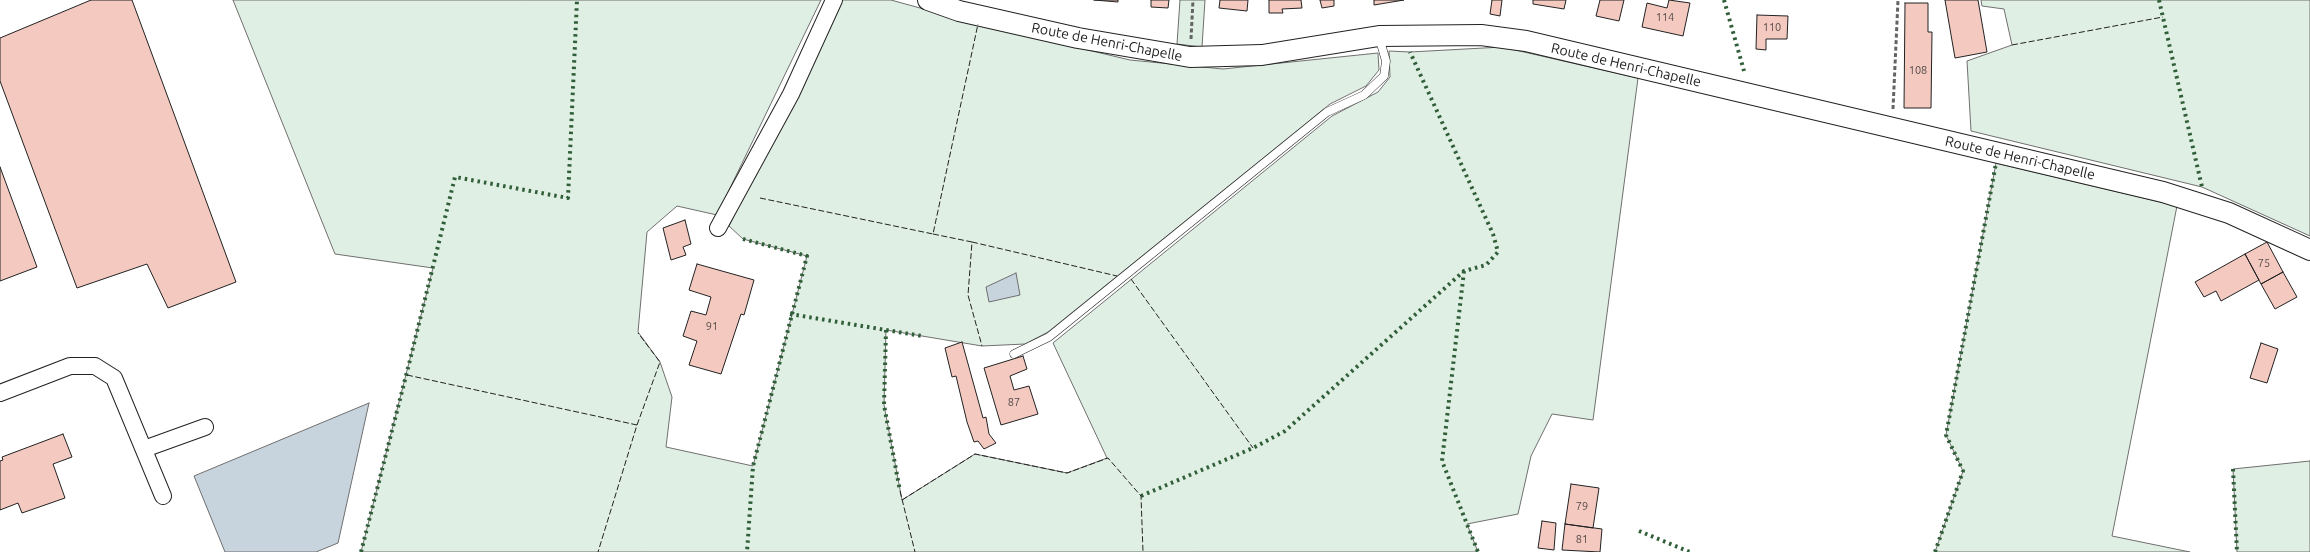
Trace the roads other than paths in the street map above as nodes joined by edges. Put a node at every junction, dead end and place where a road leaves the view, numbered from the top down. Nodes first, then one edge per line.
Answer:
1 (834, 0) edge
2 (928, 0) edge
3 (1379, 36) junction
4 (718, 228) dead end
5 (2310, 250) edge
6 (1014, 354) dead end
7 (0, 393) edge
8 (206, 427) dead end
9 (144, 449) junction
10 (163, 496) dead end

1 - 4 street
2 - 3 street, Route de Henri-Chapelle
3 - 5 street, Route de Henri-Chapelle
3 - 6 lane
7 - 9 street
8 - 9 street
9 - 10 street

